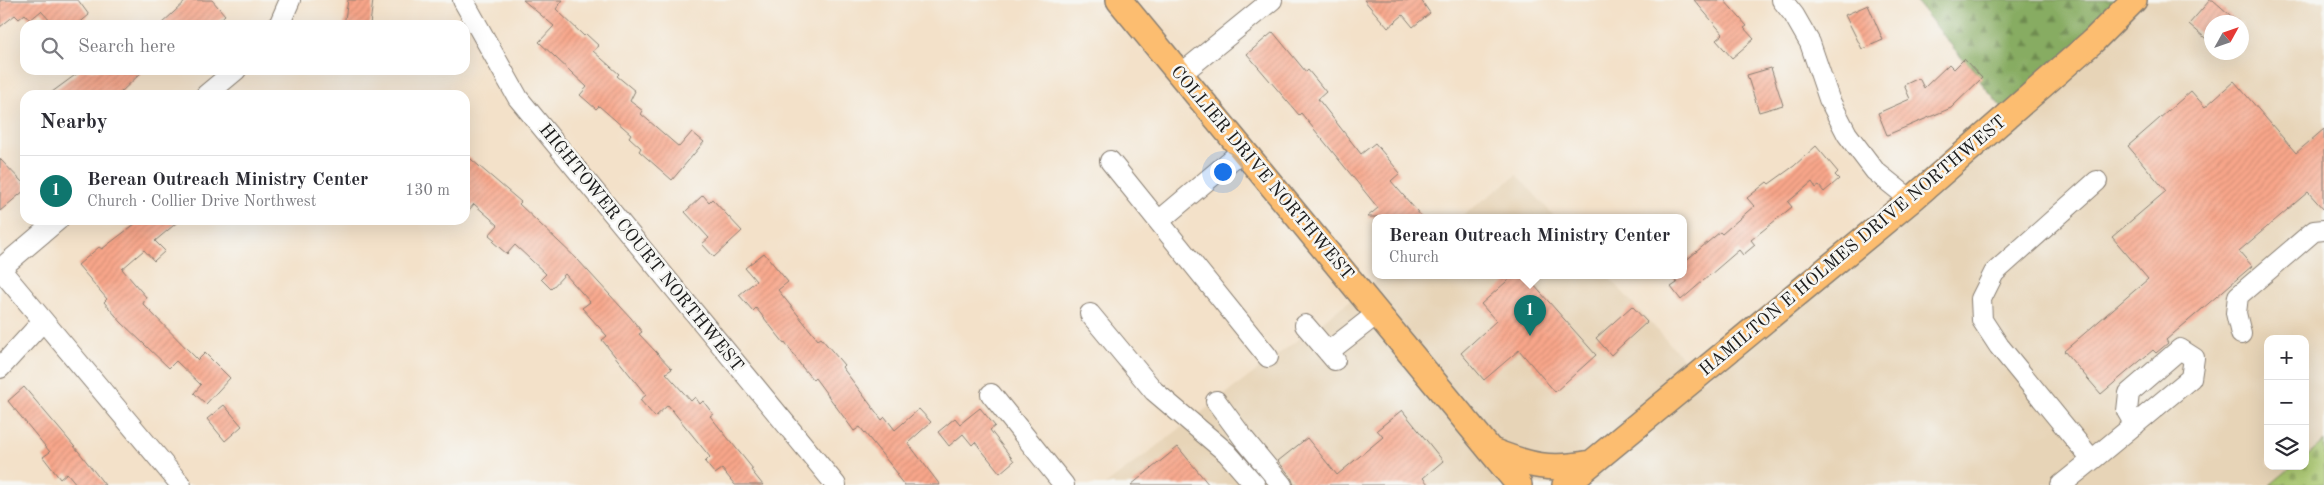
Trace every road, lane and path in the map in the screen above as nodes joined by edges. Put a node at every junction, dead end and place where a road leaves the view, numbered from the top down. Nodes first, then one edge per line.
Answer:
1 (290, 0) edge
2 (463, 0) edge
3 (1119, 0) edge
4 (1272, 0) edge
5 (1782, 0) edge
6 (2134, 0) edge
7 (281, 20) edge
8 (1181, 74) junction
9 (230, 75) edge
10 (212, 90) edge
11 (1243, 150) junction
12 (1110, 161) dead end
13 (2097, 181) dead end
14 (1911, 200) junction
15 (1159, 221) junction
16 (52, 225) edge
17 (2324, 230) edge
18 (0, 269) edge
19 (1378, 313) junction
20 (1090, 314) dead end
21 (43, 321) junction
22 (1305, 325) dead end
23 (2241, 334) dead end
24 (1268, 357) dead end
25 (0, 368) edge
26 (991, 394) dead end
27 (1216, 401) dead end
28 (2135, 424) dead end
29 (1492, 452) junction
30 (2092, 460) junction
31 (1593, 462) junction
32 (181, 485) edge
33 (836, 485) edge
34 (1064, 485) edge
35 (1256, 485) edge
36 (1282, 485) edge
37 (1500, 485) edge
38 (1519, 485) edge
39 (1565, 485) edge
40 (1583, 485) edge
41 (2061, 485) edge

1 - 7 street
2 - 33 street, HIGHTOWER COURT NORTHWEST
3 - 8 main road, COLLIER DRIVE NORTHWEST
4 - 8 street
5 - 14 street
6 - 14 main road, HAMILTON E HOLMES DRIVE NORTHWEST
8 - 11 main road, COLLIER DRIVE NORTHWEST
9 - 10 street
11 - 15 street
11 - 19 main road, COLLIER DRIVE NORTHWEST
12 - 15 street
13 - 30 street
14 - 31 main road, HAMILTON E HOLMES DRIVE NORTHWEST
15 - 24 street
16 - 18 street
17 - 23 street
18 - 21 street
19 - 22 street
19 - 29 main road, COLLIER DRIVE NORTHWEST
20 - 35 street
21 - 25 street
21 - 32 street
26 - 34 street
27 - 36 street
28 - 30 street
29 - 31 main road
29 - 37 main road
29 - 38 main road, COLLIER DRIVE NORTHWEST
30 - 41 street
31 - 39 main road, HAMILTON E HOLMES DRIVE NORTHWEST
31 - 40 main road

